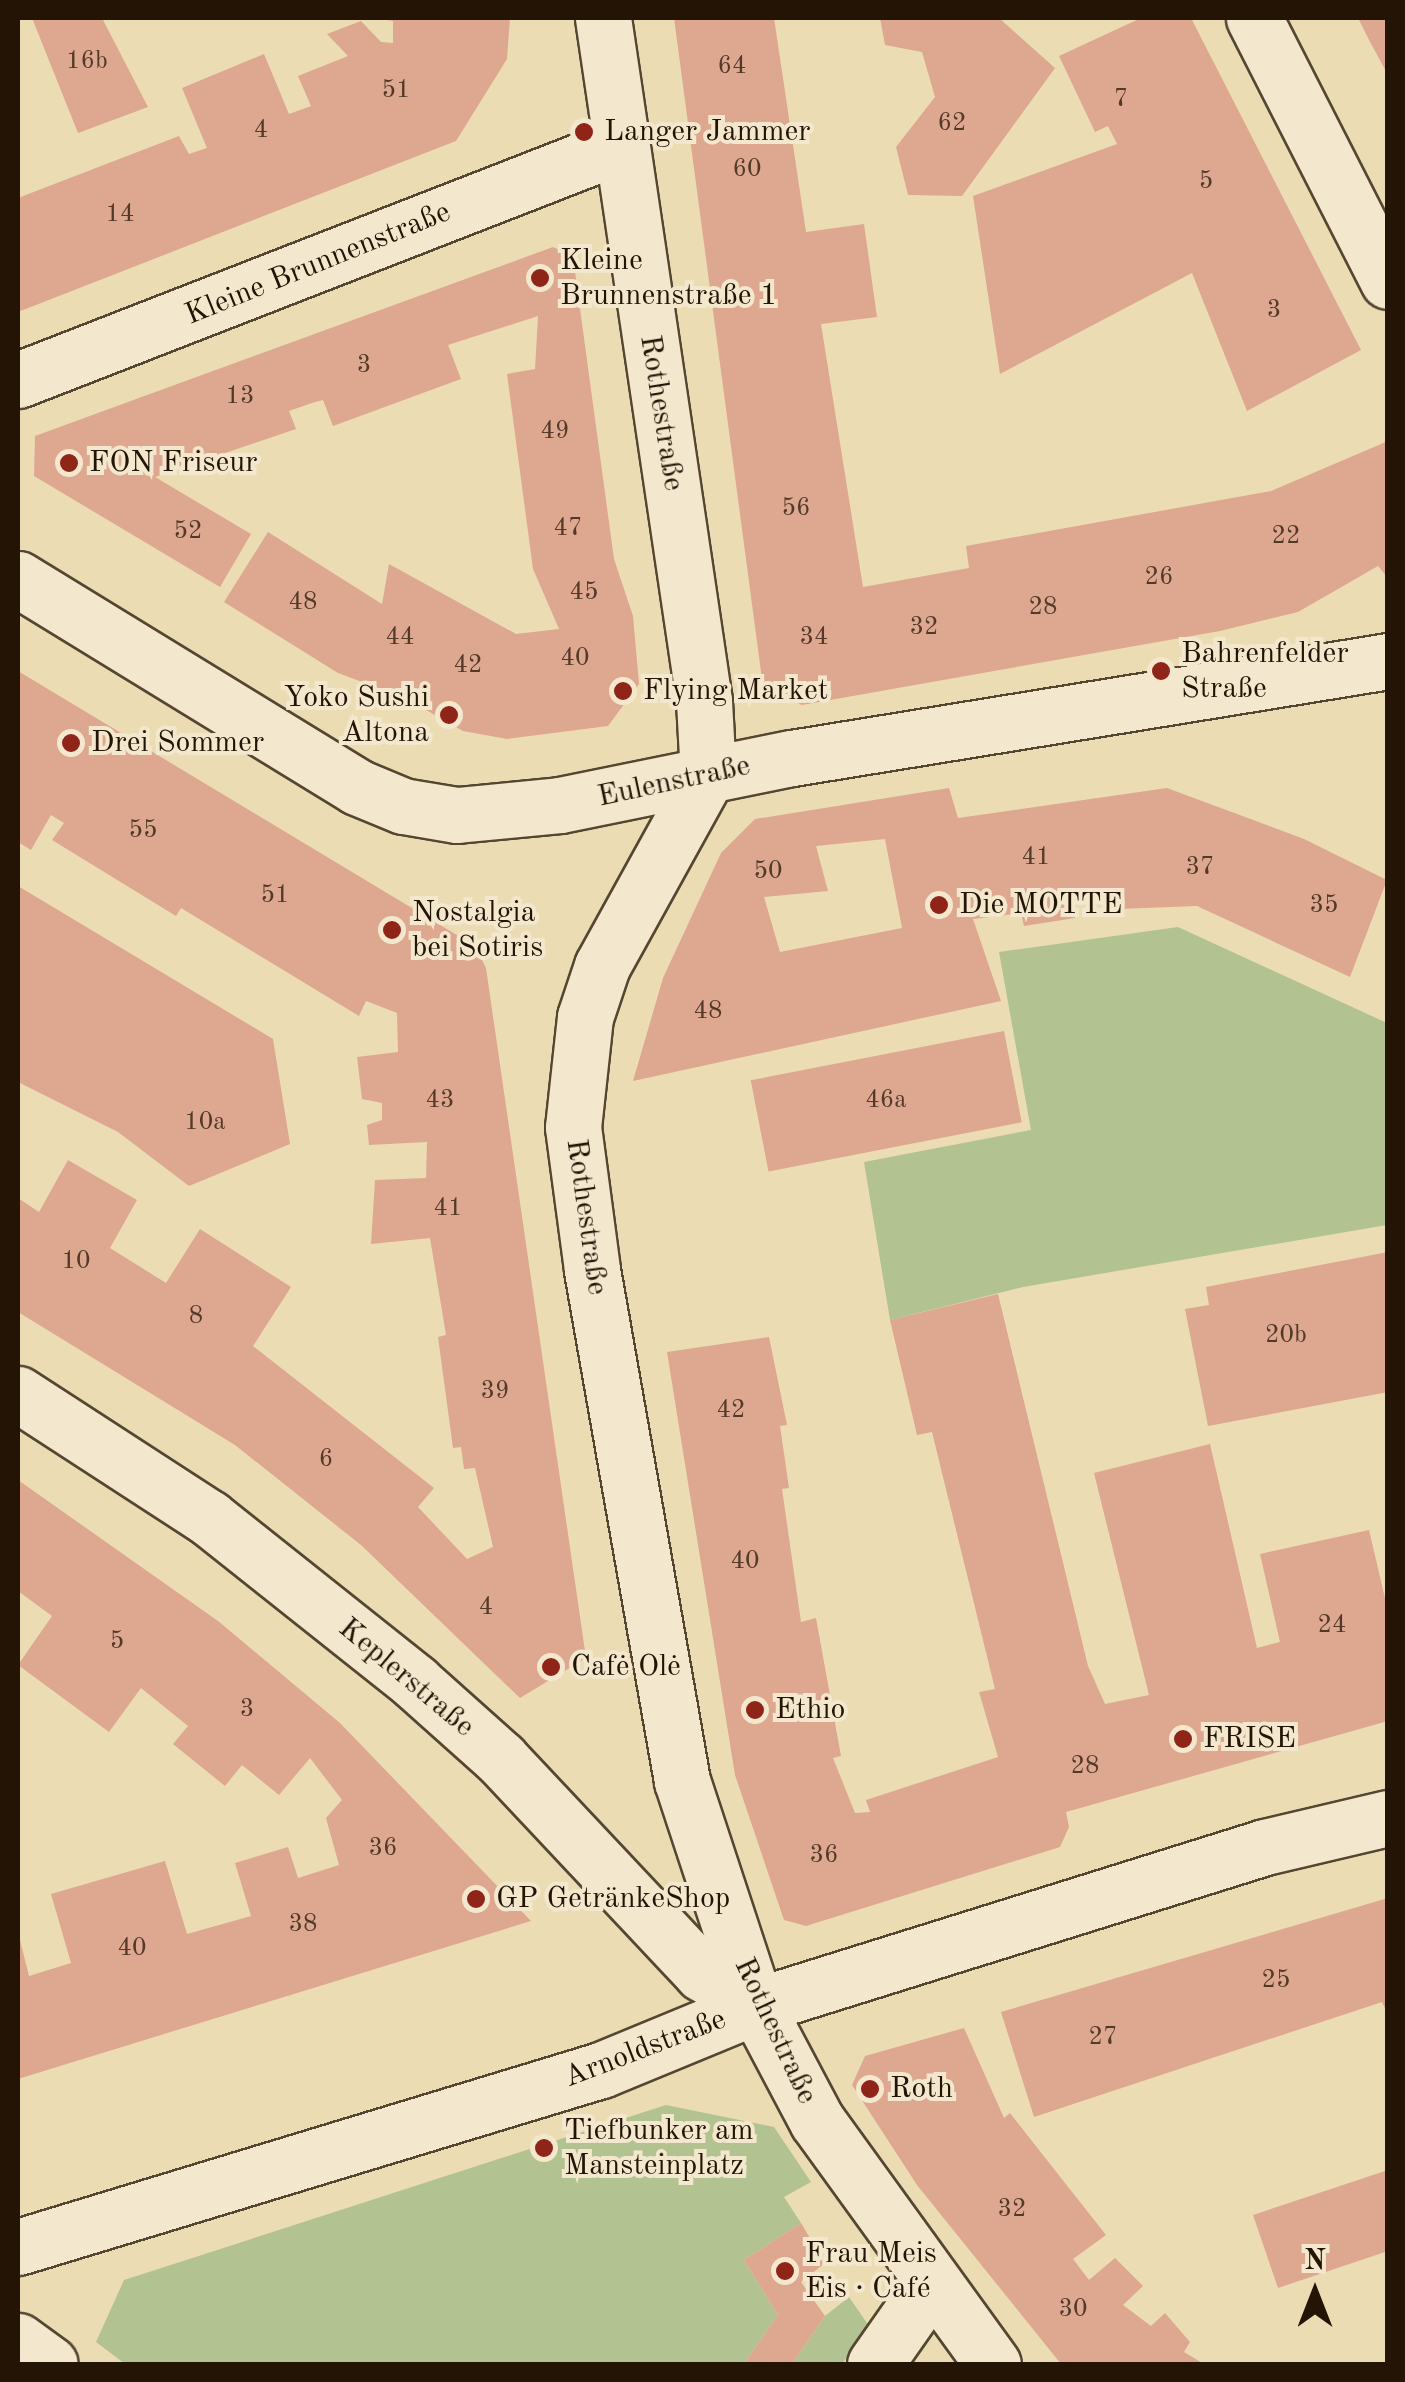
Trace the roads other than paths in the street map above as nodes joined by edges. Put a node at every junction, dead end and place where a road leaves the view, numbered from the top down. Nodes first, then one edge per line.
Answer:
1 (604, 18) edge
2 (1254, 18) edge
3 (619, 146) junction
4 (1388, 281) edge
5 (18, 380) edge
6 (18, 578) edge
7 (1388, 660) edge
8 (708, 774) junction
9 (18, 1394) edge
10 (1388, 1818) edge
11 (756, 2006) junction
12 (18, 2247) edge
13 (931, 2284) junction
14 (18, 2341) edge
15 (50, 2364) edge
16 (875, 2364) edge
17 (993, 2364) edge

1 - 3 street, Rothestraße
2 - 4 street
3 - 5 street, Kleine Brunnenstraße
3 - 8 street, Rothestraße
6 - 8 street, Eulenstraße
7 - 8 street, Eulenstraße
8 - 11 street, Rothestraße
9 - 11 street, Keplerstraße
10 - 11 street, Arnoldstraße
11 - 12 street, Arnoldstraße
11 - 13 street, Rothestraße
13 - 16 street
13 - 17 street, Rothestraße
14 - 15 street

